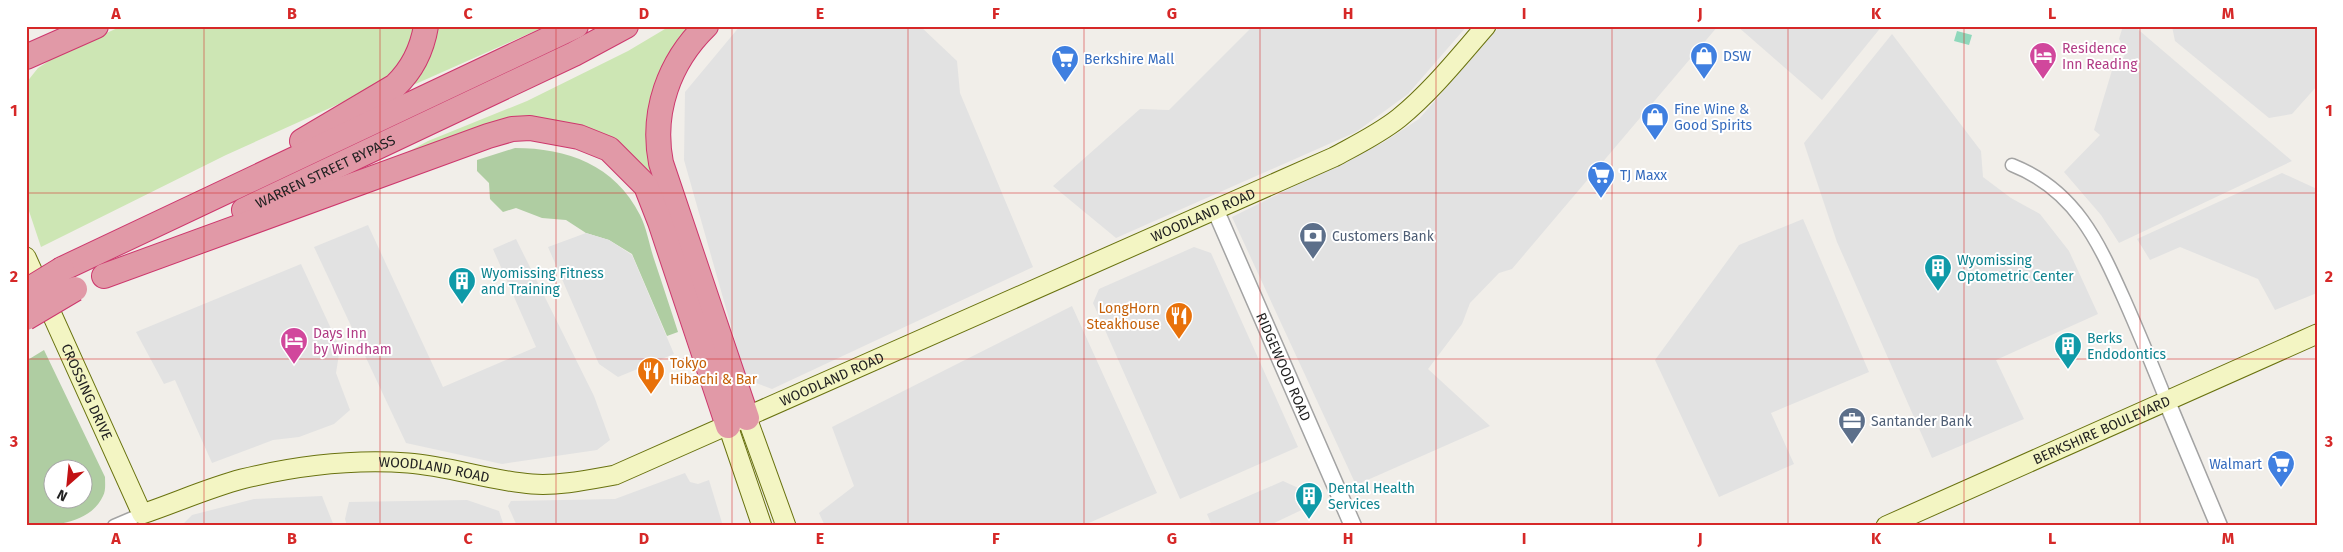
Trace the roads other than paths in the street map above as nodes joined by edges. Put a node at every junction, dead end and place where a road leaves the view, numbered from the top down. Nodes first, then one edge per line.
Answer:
1 (66, 26) edge
2 (96, 26) edge
3 (426, 26) edge
4 (576, 26) edge
5 (626, 26) edge
6 (706, 26) edge
7 (1486, 26) edge
8 (28, 54) edge
9 (2012, 165) dead end
10 (1215, 209) junction
11 (26, 257) edge
12 (71, 264) junction
13 (104, 276) junction
14 (26, 291) edge
15 (26, 318) edge
16 (2317, 334) edge
17 (2167, 402) junction
18 (738, 422) junction
19 (144, 520) edge
20 (114, 526) edge
21 (762, 526) edge
22 (786, 526) edge
23 (1354, 526) edge
24 (1886, 526) edge
25 (2219, 526) edge

1 - 8 highway
2 - 8 highway
3 - 12 highway
4 - 12 highway, WARREN STREET BYPASS
5 - 13 highway, WARREN STREET BYPASS
6 - 18 highway
7 - 10 main road, WOODLAND ROAD
9 - 17 street
10 - 18 main road, WOODLAND ROAD
10 - 23 street, RIDGEWOOD ROAD
11 - 19 main road, CROSSING DRIVE
12 - 14 highway, WARREN STREET BYPASS, bridge
13 - 15 highway, WARREN STREET BYPASS, bridge
13 - 18 highway
16 - 17 main road, BERKSHIRE BOULEVARD
17 - 24 main road, BERKSHIRE BOULEVARD
17 - 25 street
18 - 19 main road, WOODLAND ROAD
18 - 21 main road
18 - 22 main road
19 - 20 street, WOODLAND ROAD

